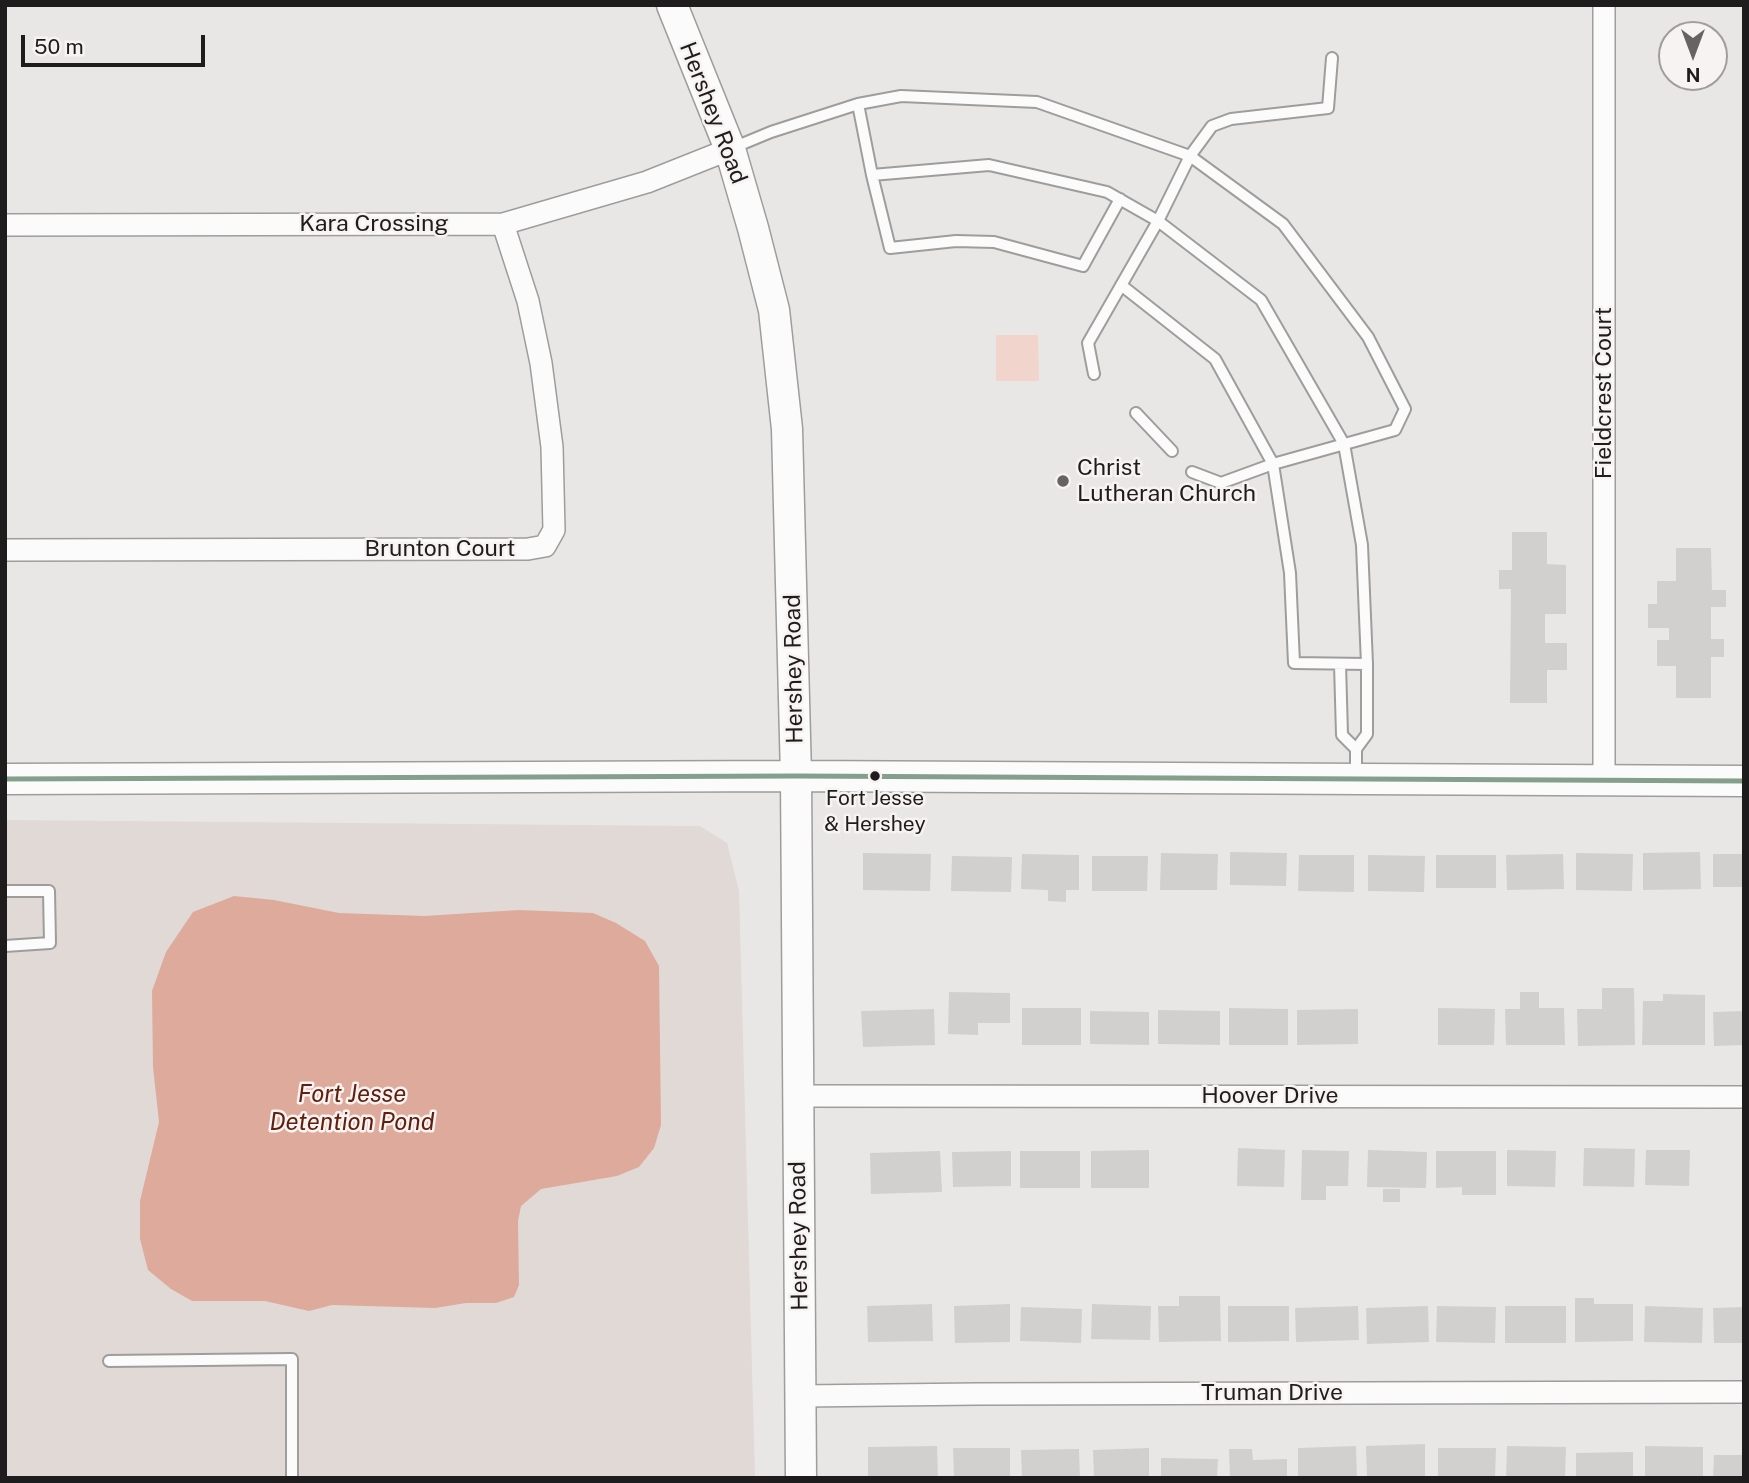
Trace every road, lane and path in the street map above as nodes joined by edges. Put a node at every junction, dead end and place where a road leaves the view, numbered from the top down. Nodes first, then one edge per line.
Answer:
1 (671, 5) edge
2 (1604, 5) edge
3 (1332, 58) dead end
4 (858, 104) junction
5 (730, 149) junction
6 (1190, 156) junction
7 (872, 175) junction
8 (1120, 200) junction
9 (1158, 221) junction
10 (503, 224) junction
11 (5, 225) edge
12 (1121, 285) junction
13 (1094, 374) dead end
14 (1136, 413) dead end
15 (1344, 443) junction
16 (1171, 451) dead end
17 (1273, 464) junction
18 (1192, 472) dead end
19 (5, 551) edge
20 (1340, 664) junction
21 (1367, 664) junction
22 (1356, 748) junction
23 (796, 776) junction
24 (5, 779) edge
25 (1356, 779) junction
26 (1604, 780) junction
27 (1744, 781) edge
28 (5, 891) edge
29 (5, 946) edge
30 (797, 1096) junction
31 (1744, 1097) edge
32 (109, 1361) dead end
33 (1744, 1392) edge
34 (801, 1396) junction
35 (292, 1478) edge
36 (802, 1478) edge

1 - 5 main road, Hershey Road
2 - 26 street, Fieldcrest Court
3 - 6 lane
4 - 5 lane
4 - 6 lane
4 - 7 lane
5 - 10 street, Kara Crossing
5 - 23 main road, Hershey Road
6 - 9 lane
6 - 15 lane
7 - 8 lane
7 - 8 lane
8 - 9 lane
9 - 12 lane
9 - 15 lane
10 - 11 street, Kara Crossing
10 - 19 street, Brunton Court
12 - 13 lane
12 - 17 lane
14 - 16 lane
15 - 17 lane
15 - 21 lane
17 - 18 lane
17 - 20 lane
20 - 21 lane
20 - 22 lane
21 - 22 lane
22 - 25 lane
23 - 24 main road
23 - 25 main road
23 - 30 main road, Hershey Road
25 - 26 main road
26 - 27 main road
28 - 29 lane
30 - 31 street, Hoover Drive
30 - 34 main road, Hershey Road
32 - 35 lane
33 - 34 street, Truman Drive
34 - 36 main road, Hershey Road

